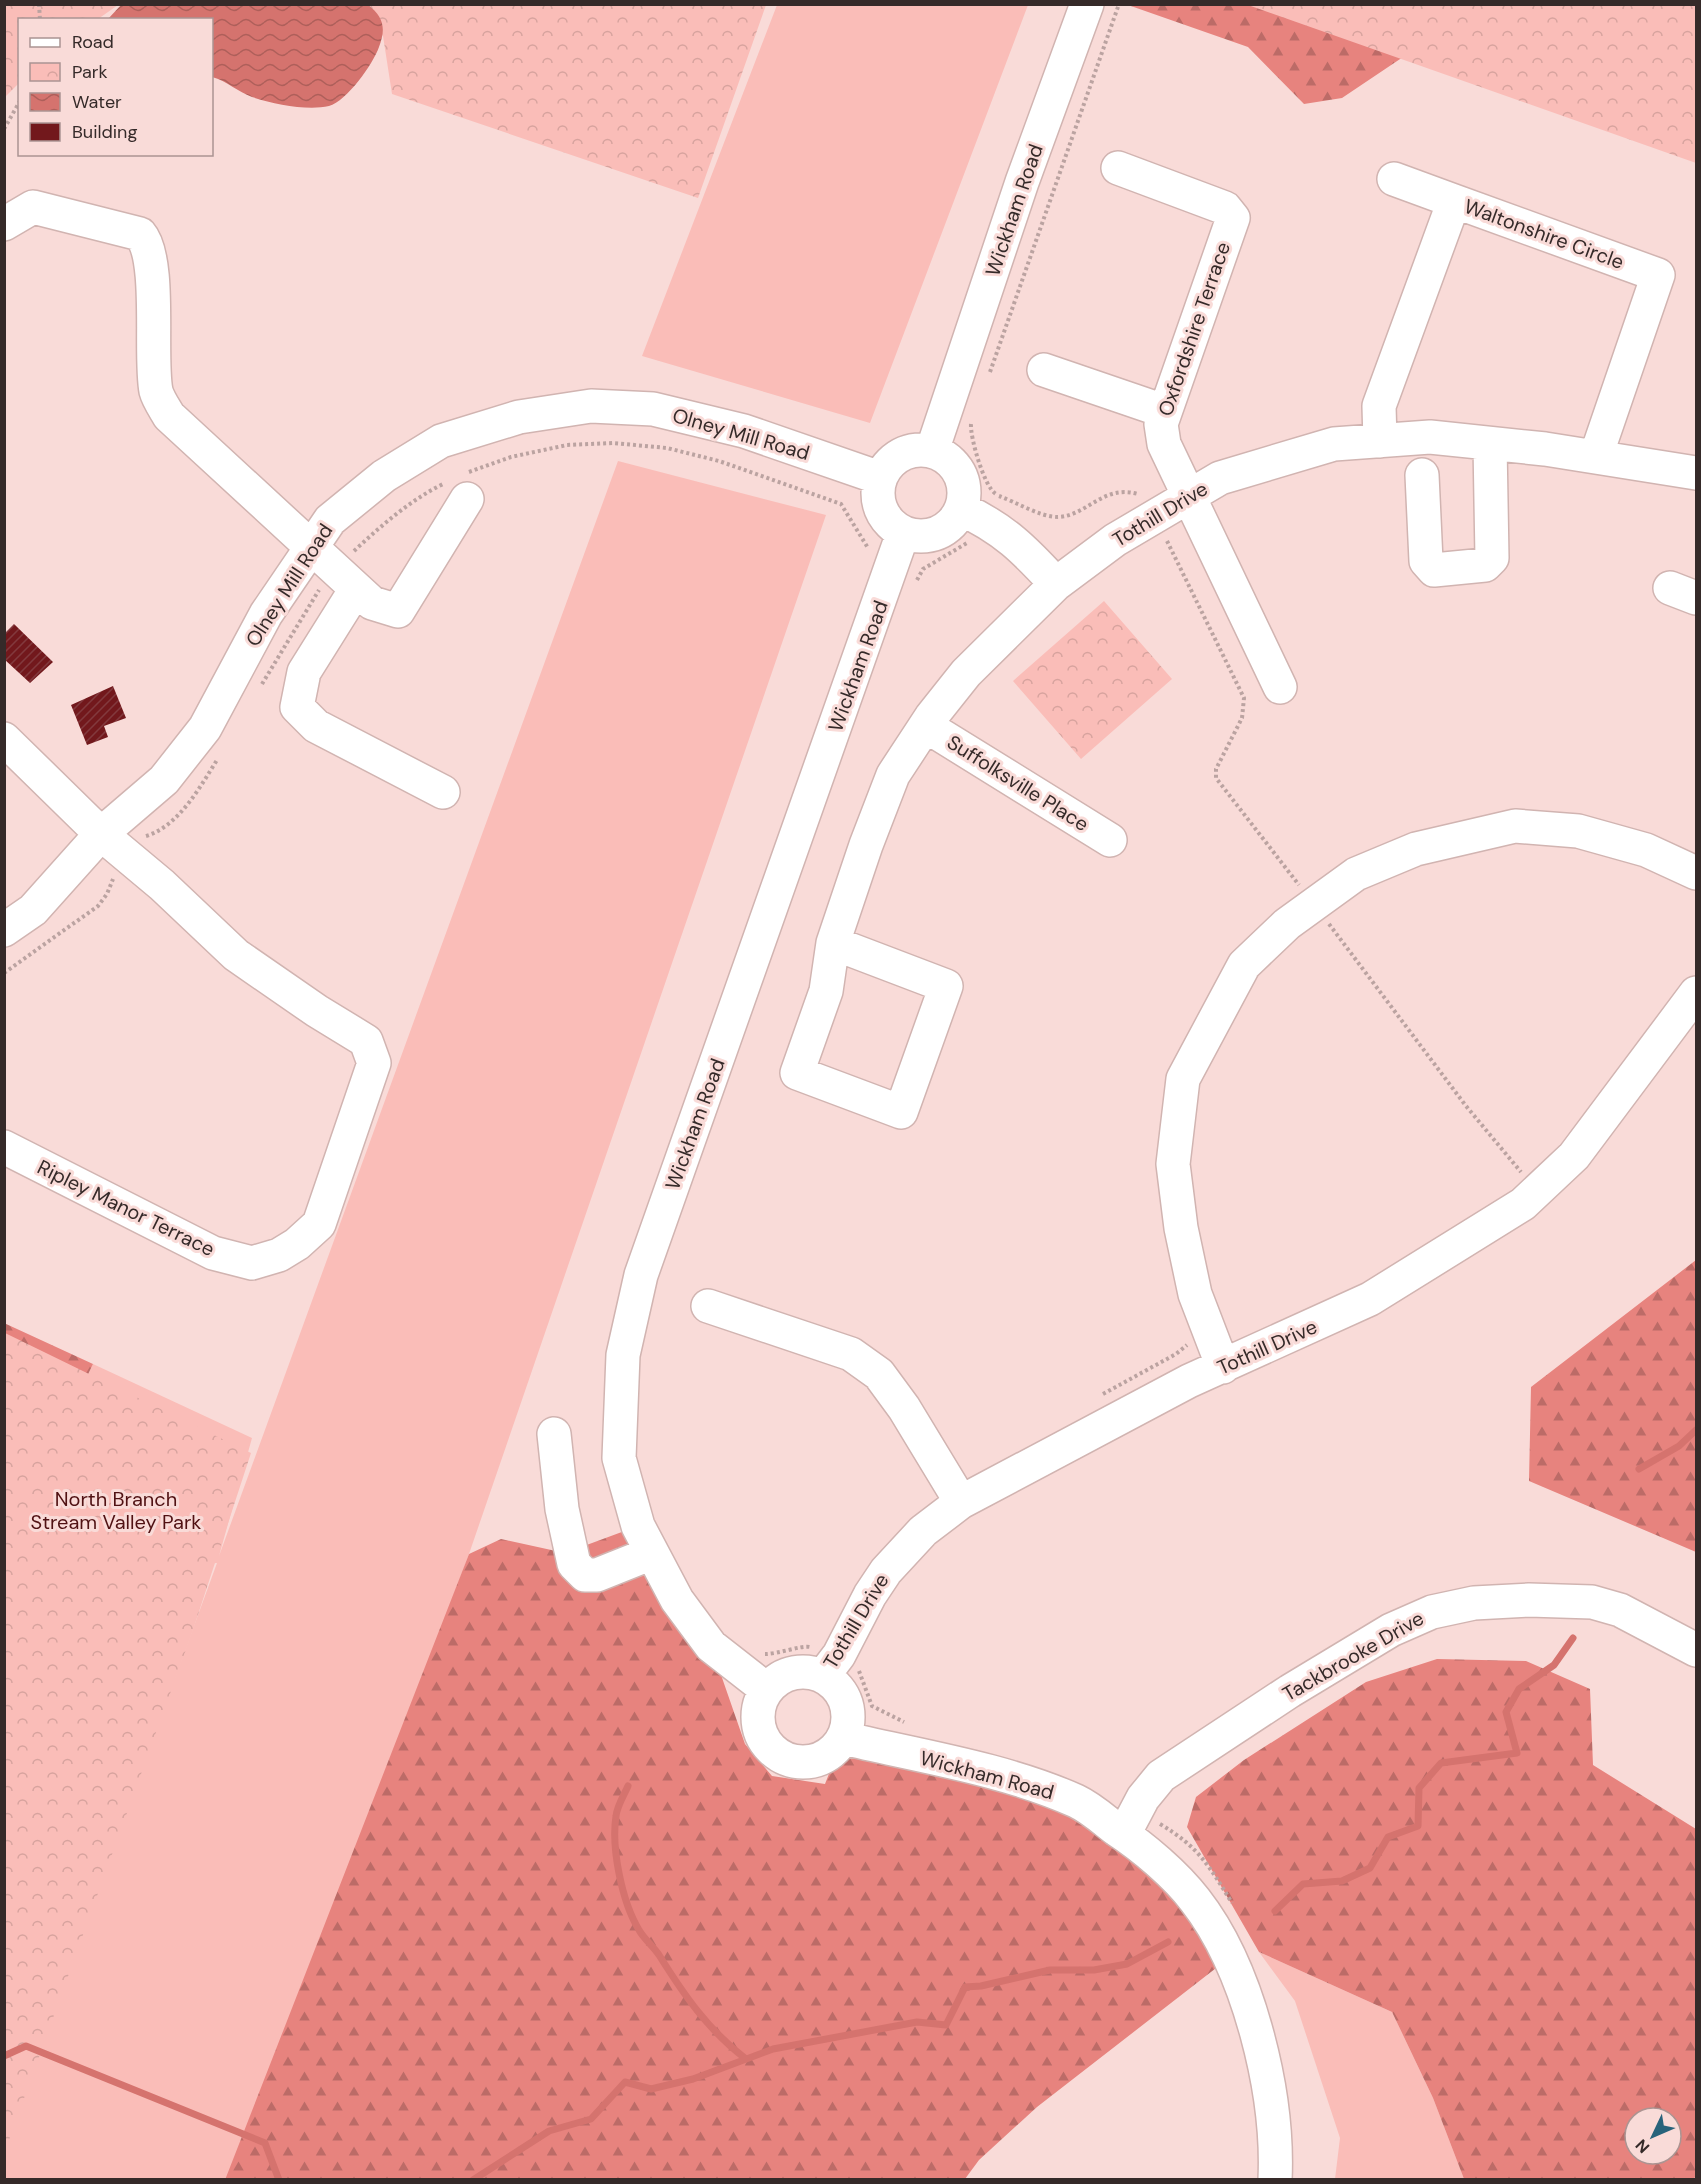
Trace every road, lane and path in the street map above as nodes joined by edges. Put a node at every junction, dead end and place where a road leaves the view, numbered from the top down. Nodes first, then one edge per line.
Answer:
1 (1088, 4) edge
2 (1119, 4) edge
3 (18, 104) edge
4 (4, 129) edge
5 (1118, 168) dead end
6 (1394, 179) dead end
7 (1454, 201) junction
8 (4, 224) edge
9 (1044, 370) dead end
10 (986, 381) dead end
11 (1164, 411) junction
12 (975, 414) dead end
13 (1380, 441) junction
14 (1490, 444) junction
15 (932, 452) junction
16 (1596, 456) junction
17 (1696, 473) edge
18 (1422, 475) dead end
19 (880, 478) junction
20 (461, 484) junction
21 (1188, 497) junction
22 (982, 508) junction
23 (1154, 517) junction
24 (903, 533) junction
25 (311, 547) junction
26 (868, 557) dead end
27 (345, 581) junction
28 (916, 582) dead end
29 (1056, 584) junction
30 (1280, 687) dead end
31 (257, 692) dead end
32 (926, 726) junction
33 (4, 739) edge
34 (218, 759) dead end
35 (442, 792) dead end
36 (1110, 840) dead end
37 (113, 844) junction
38 (1696, 873) edge
39 (1314, 905) junction
40 (4, 930) edge
41 (834, 943) junction
42 (4, 974) edge
43 (1696, 993) edge
44 (4, 1147) edge
45 (1515, 1182) dead end
46 (708, 1305) dead end
47 (1217, 1352) junction
48 (1096, 1398) dead end
49 (554, 1434) dead end
50 (961, 1502) junction
51 (652, 1553) junction
52 (805, 1646) junction
53 (1696, 1650) edge
54 (761, 1654) dead end
55 (826, 1657) junction
56 (766, 1689) junction
57 (908, 1725) dead end
58 (843, 1738) junction
59 (1130, 1822) junction
60 (1235, 1908) dead end
61 (1275, 2180) edge

1 - 15 street, Wickham Road
2 - 10 path
3 - 4 path
5 - 11 street, Oxfordshire Terrace
6 - 7 street
7 - 13 street, Waltonshire Circle
7 - 16 street, Waltonshire Circle
8 - 25 street
9 - 11 street
11 - 21 street, Oxfordshire Terrace
12 - 22 path
13 - 14 street, Tothill Drive
13 - 21 street, Tothill Drive
14 - 16 street, Tothill Drive
14 - 18 street
15 - 19 street
15 - 22 street
16 - 17 street, Tothill Drive
19 - 24 street
19 - 25 street, Olney Mill Road
20 - 26 path
20 - 27 path
20 - 27 street
21 - 23 street, Tothill Drive
21 - 30 street, Oxfordshire Terrace
22 - 23 path
22 - 24 street
22 - 28 path
22 - 29 street
23 - 29 street, Tothill Drive
23 - 39 path
24 - 51 street, Wickham Road
25 - 27 street
25 - 37 street, Olney Mill Road
27 - 31 path
27 - 35 street
29 - 32 street, Tothill Drive
32 - 36 street, Suffolksville Place
32 - 41 street, Tothill Drive
33 - 37 street, Ripley Manor Terrace
34 - 37 path
37 - 40 street, Olney Mill Road
37 - 42 path
37 - 44 street, Ripley Manor Terrace
38 - 39 street
39 - 45 path
39 - 47 street
41 - 41 street, Tothill Drive
43 - 47 street, Tothill Drive
46 - 50 street
47 - 48 path
47 - 50 street, Tothill Drive
49 - 51 street
50 - 55 street, Tothill Drive
51 - 56 street, Wickham Road
52 - 54 path
52 - 55 path
52 - 55 path
53 - 59 street, Tackbrooke Drive
55 - 56 street
55 - 57 path
55 - 58 street
56 - 58 street
58 - 59 street, Wickham Road
59 - 60 path
59 - 61 street, Wickham Road

